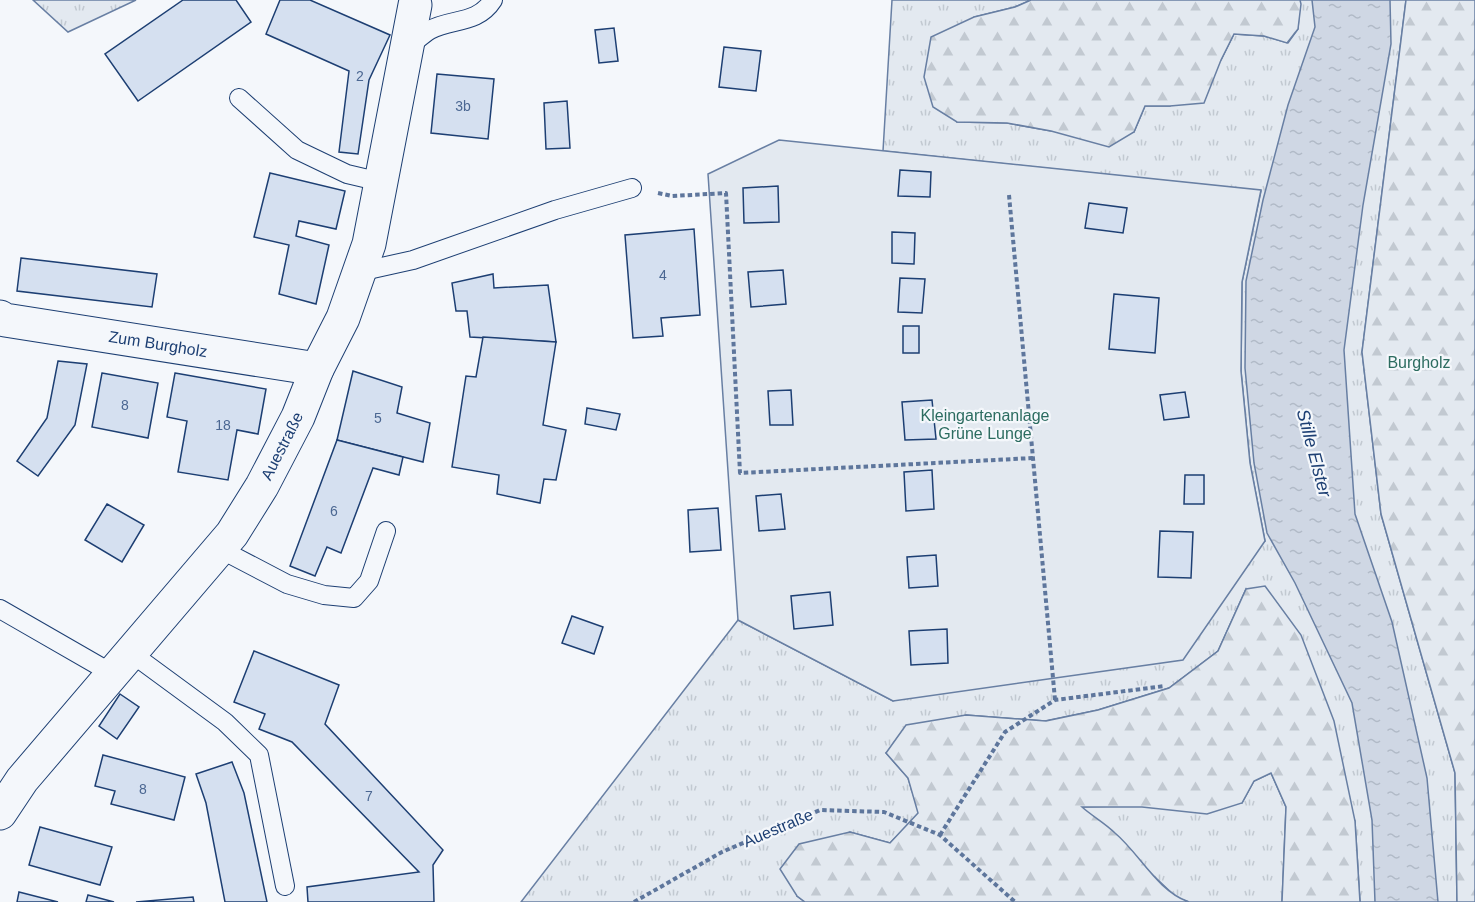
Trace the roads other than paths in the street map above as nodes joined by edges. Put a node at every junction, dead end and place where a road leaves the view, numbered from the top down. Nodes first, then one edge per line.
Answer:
1 (493, 0) edge
2 (415, 5) dead end
3 (407, 48) junction
4 (239, 99) dead end
5 (381, 182) junction
6 (632, 188) road end
7 (359, 272) junction
8 (0, 317) edge
9 (317, 369) junction
10 (386, 531) dead end
11 (220, 549) junction
12 (0, 609) edge
13 (122, 663) junction
14 (0, 813) edge
15 (285, 886) dead end

1 - 3 lane
2 - 3 street, Auestraße
3 - 5 street, Auestraße
4 - 5 lane
5 - 7 street, Auestraße
6 - 7 lane
7 - 9 street, Auestraße
8 - 9 street, Zum Burgholz
9 - 11 street, Auestraße
10 - 11 lane
11 - 13 street, Auestraße
12 - 13 lane
13 - 14 street, Auestraße
13 - 15 lane

